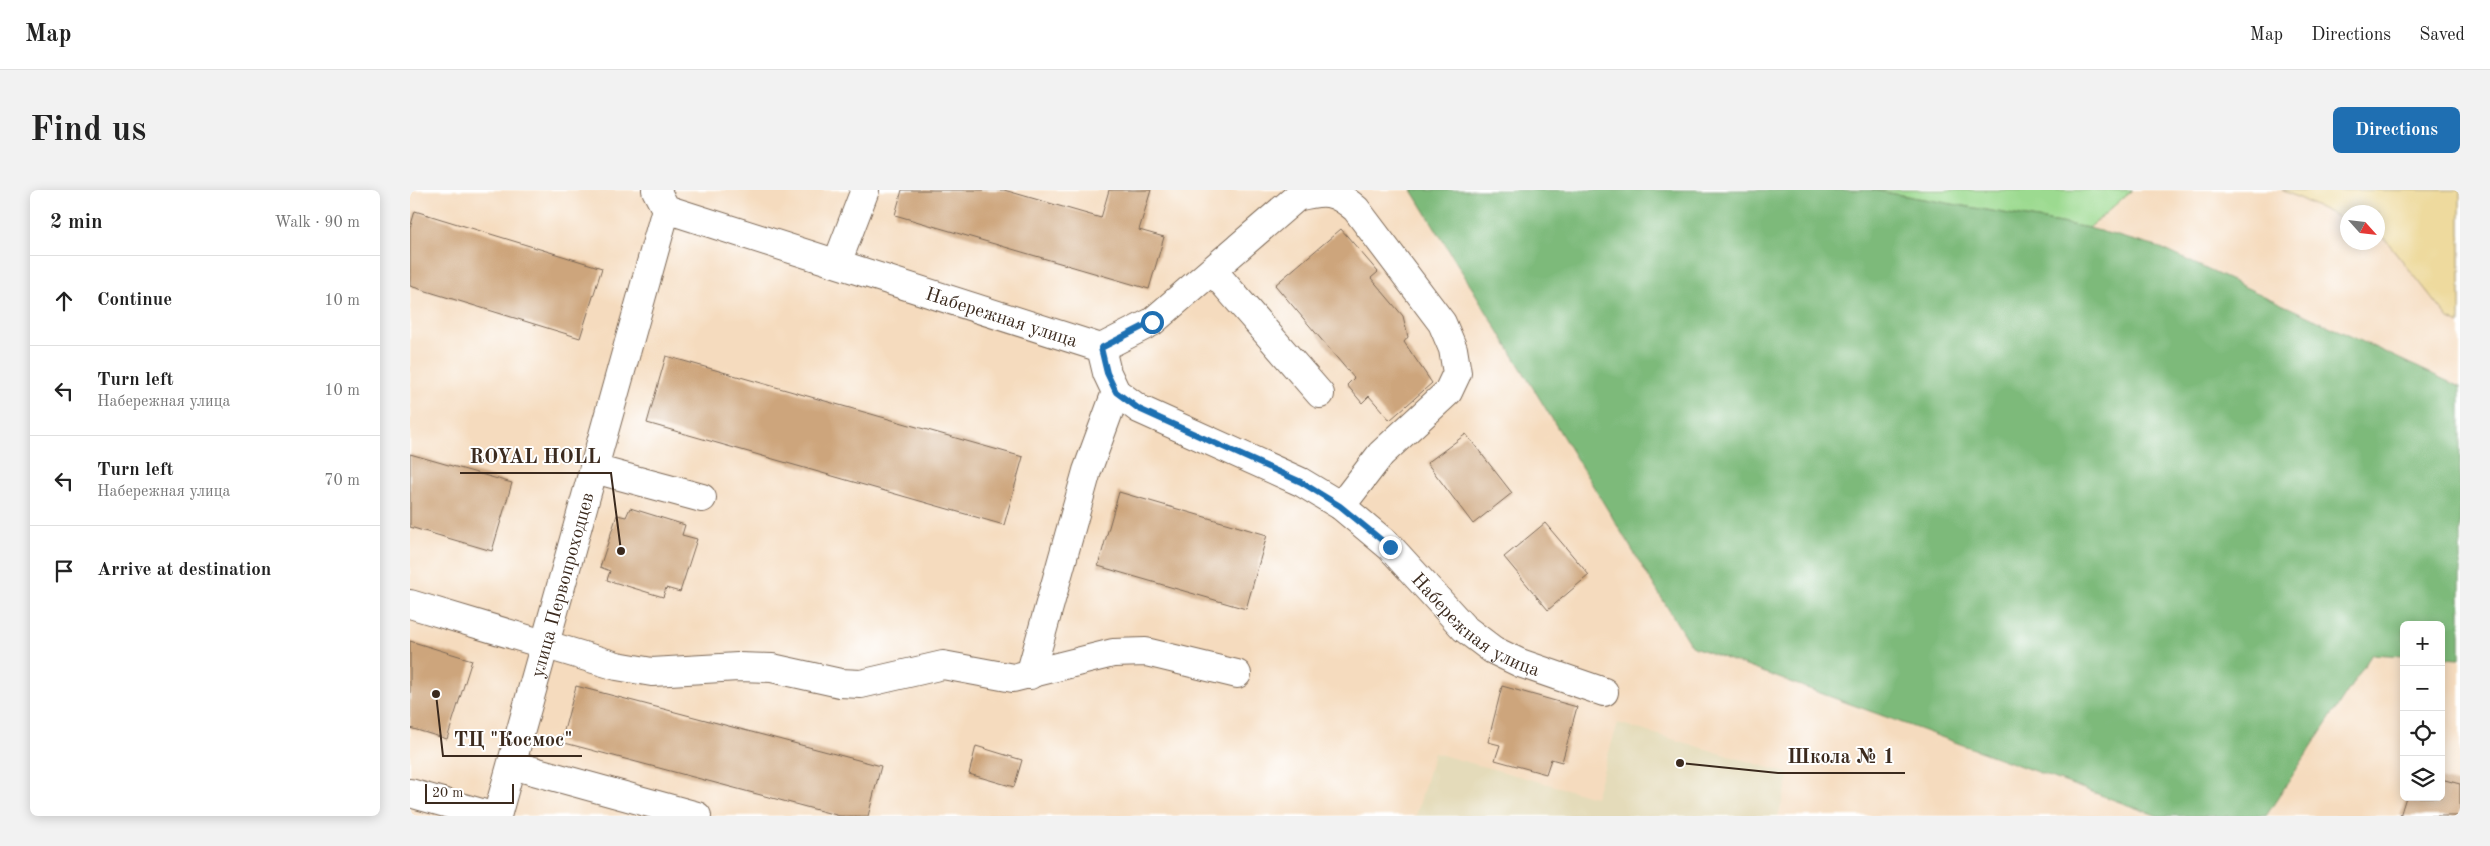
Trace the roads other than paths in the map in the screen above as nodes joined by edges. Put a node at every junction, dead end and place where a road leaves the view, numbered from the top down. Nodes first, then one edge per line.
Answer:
1 (866, 190) edge
2 (661, 200) edge
3 (837, 262) junction
4 (1213, 271) junction
5 (1101, 348) junction
6 (1116, 392) junction
7 (1320, 394) dead end
8 (594, 469) junction
9 (702, 498) dead end
10 (1340, 506) junction
11 (410, 604) edge
12 (546, 644) junction
13 (1237, 674) dead end
14 (1030, 675) junction
15 (1604, 692) dead end
16 (512, 765) junction
17 (410, 793) edge
18 (492, 816) edge
19 (497, 816) edge
20 (697, 816) edge

1 - 3 street
2 - 3 street, Набережная улица
2 - 8 street, улица Первопроходцев
3 - 5 street, Набережная улица
4 - 5 street
4 - 7 street
4 - 10 street
5 - 6 street, Набережная улица
6 - 10 street, Набережная улица
6 - 14 street
8 - 9 street
8 - 12 street, улица Первопроходцев
10 - 15 street, Набережная улица
11 - 12 street
12 - 14 street
12 - 16 street, улица Первопроходцев
13 - 14 street
16 - 19 street, улица Первопроходцев
16 - 20 street
17 - 18 street

